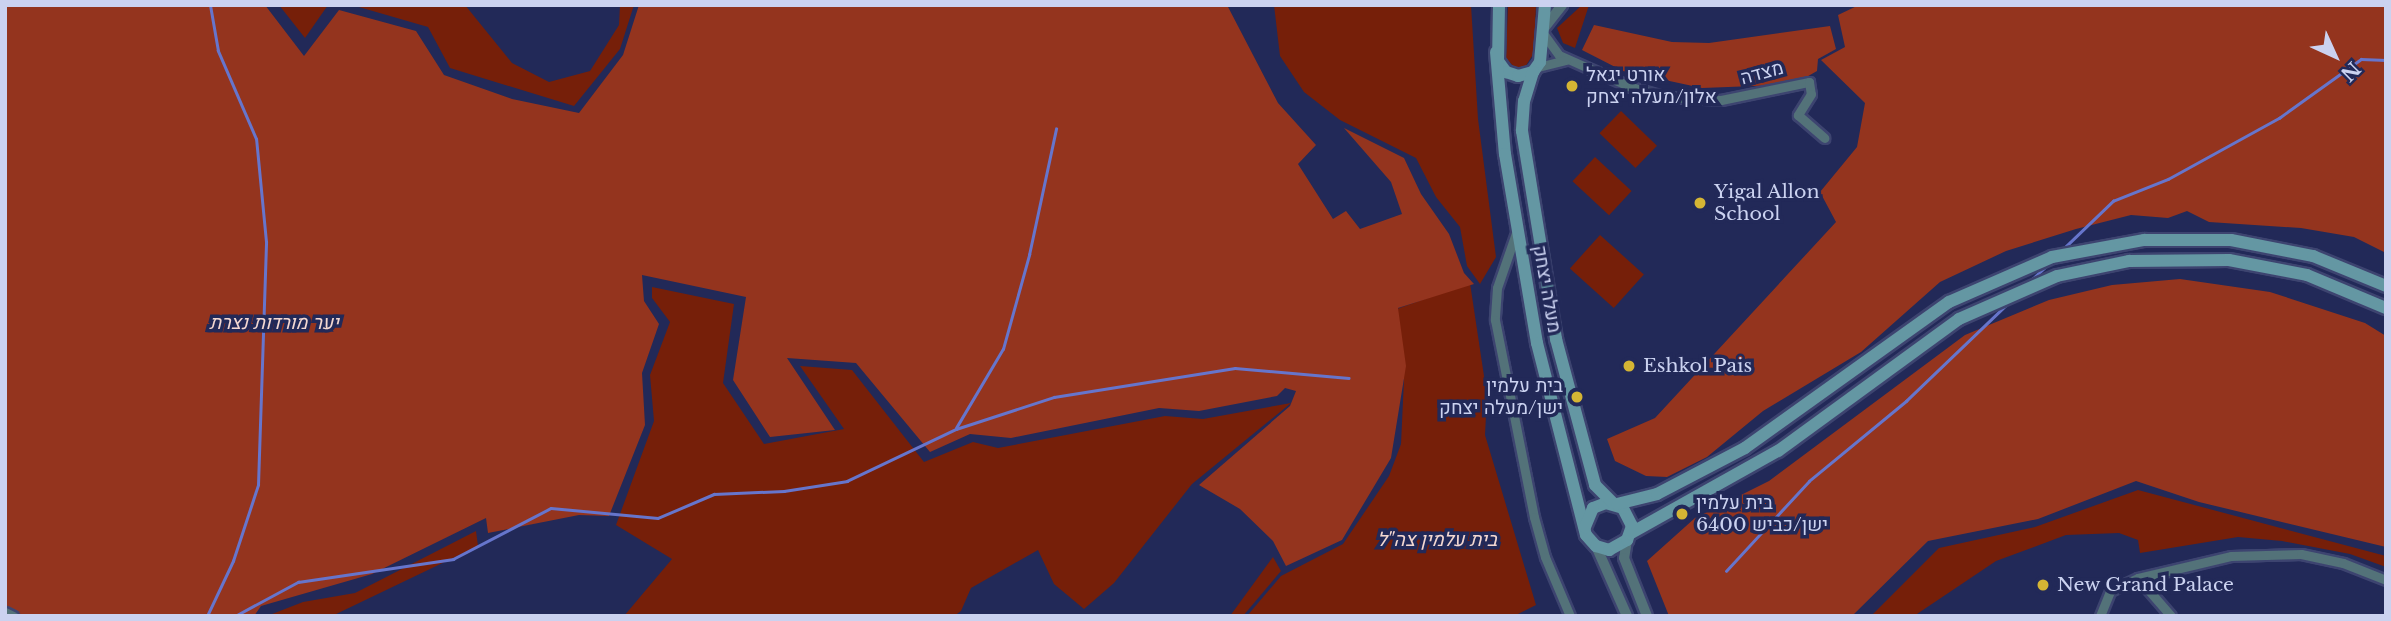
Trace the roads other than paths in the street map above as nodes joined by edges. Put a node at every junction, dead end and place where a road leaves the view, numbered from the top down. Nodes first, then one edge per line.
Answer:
1 (1545, 5) edge
2 (1562, 5) edge
3 (1497, 8) edge
4 (1545, 31) junction
5 (1496, 52) junction
6 (1574, 62) junction
7 (1536, 69) junction
8 (1824, 138) dead end
9 (1517, 226) junction
10 (2386, 286) edge
11 (2386, 308) edge
12 (1615, 504) junction
13 (1585, 527) junction
14 (1629, 537) junction
15 (1596, 547) junction
16 (2138, 578) junction
17 (2386, 580) edge
18 (5, 612) edge
19 (13, 616) edge
20 (1570, 616) edge
21 (1627, 616) edge
22 (1647, 616) edge
23 (2100, 616) edge
24 (2171, 616) edge

1 - 4 main road, מעלה יצחק
2 - 4 street
3 - 5 main road, מעלה יצחק
4 - 6 street, מצדה
4 - 7 main road, מעלה יצחק
5 - 7 main road
5 - 9 main road, מעלה יצחק
6 - 7 street
6 - 8 street, מצדה
7 - 12 main road, מעלה יצחק
9 - 13 main road, מעלה יצחק
9 - 20 street
10 - 12 main road
11 - 14 main road
12 - 13 main road
12 - 14 main road
13 - 15 main road
14 - 15 main road
14 - 22 street
15 - 21 street
16 - 17 street
16 - 23 street
16 - 24 street
18 - 19 street

